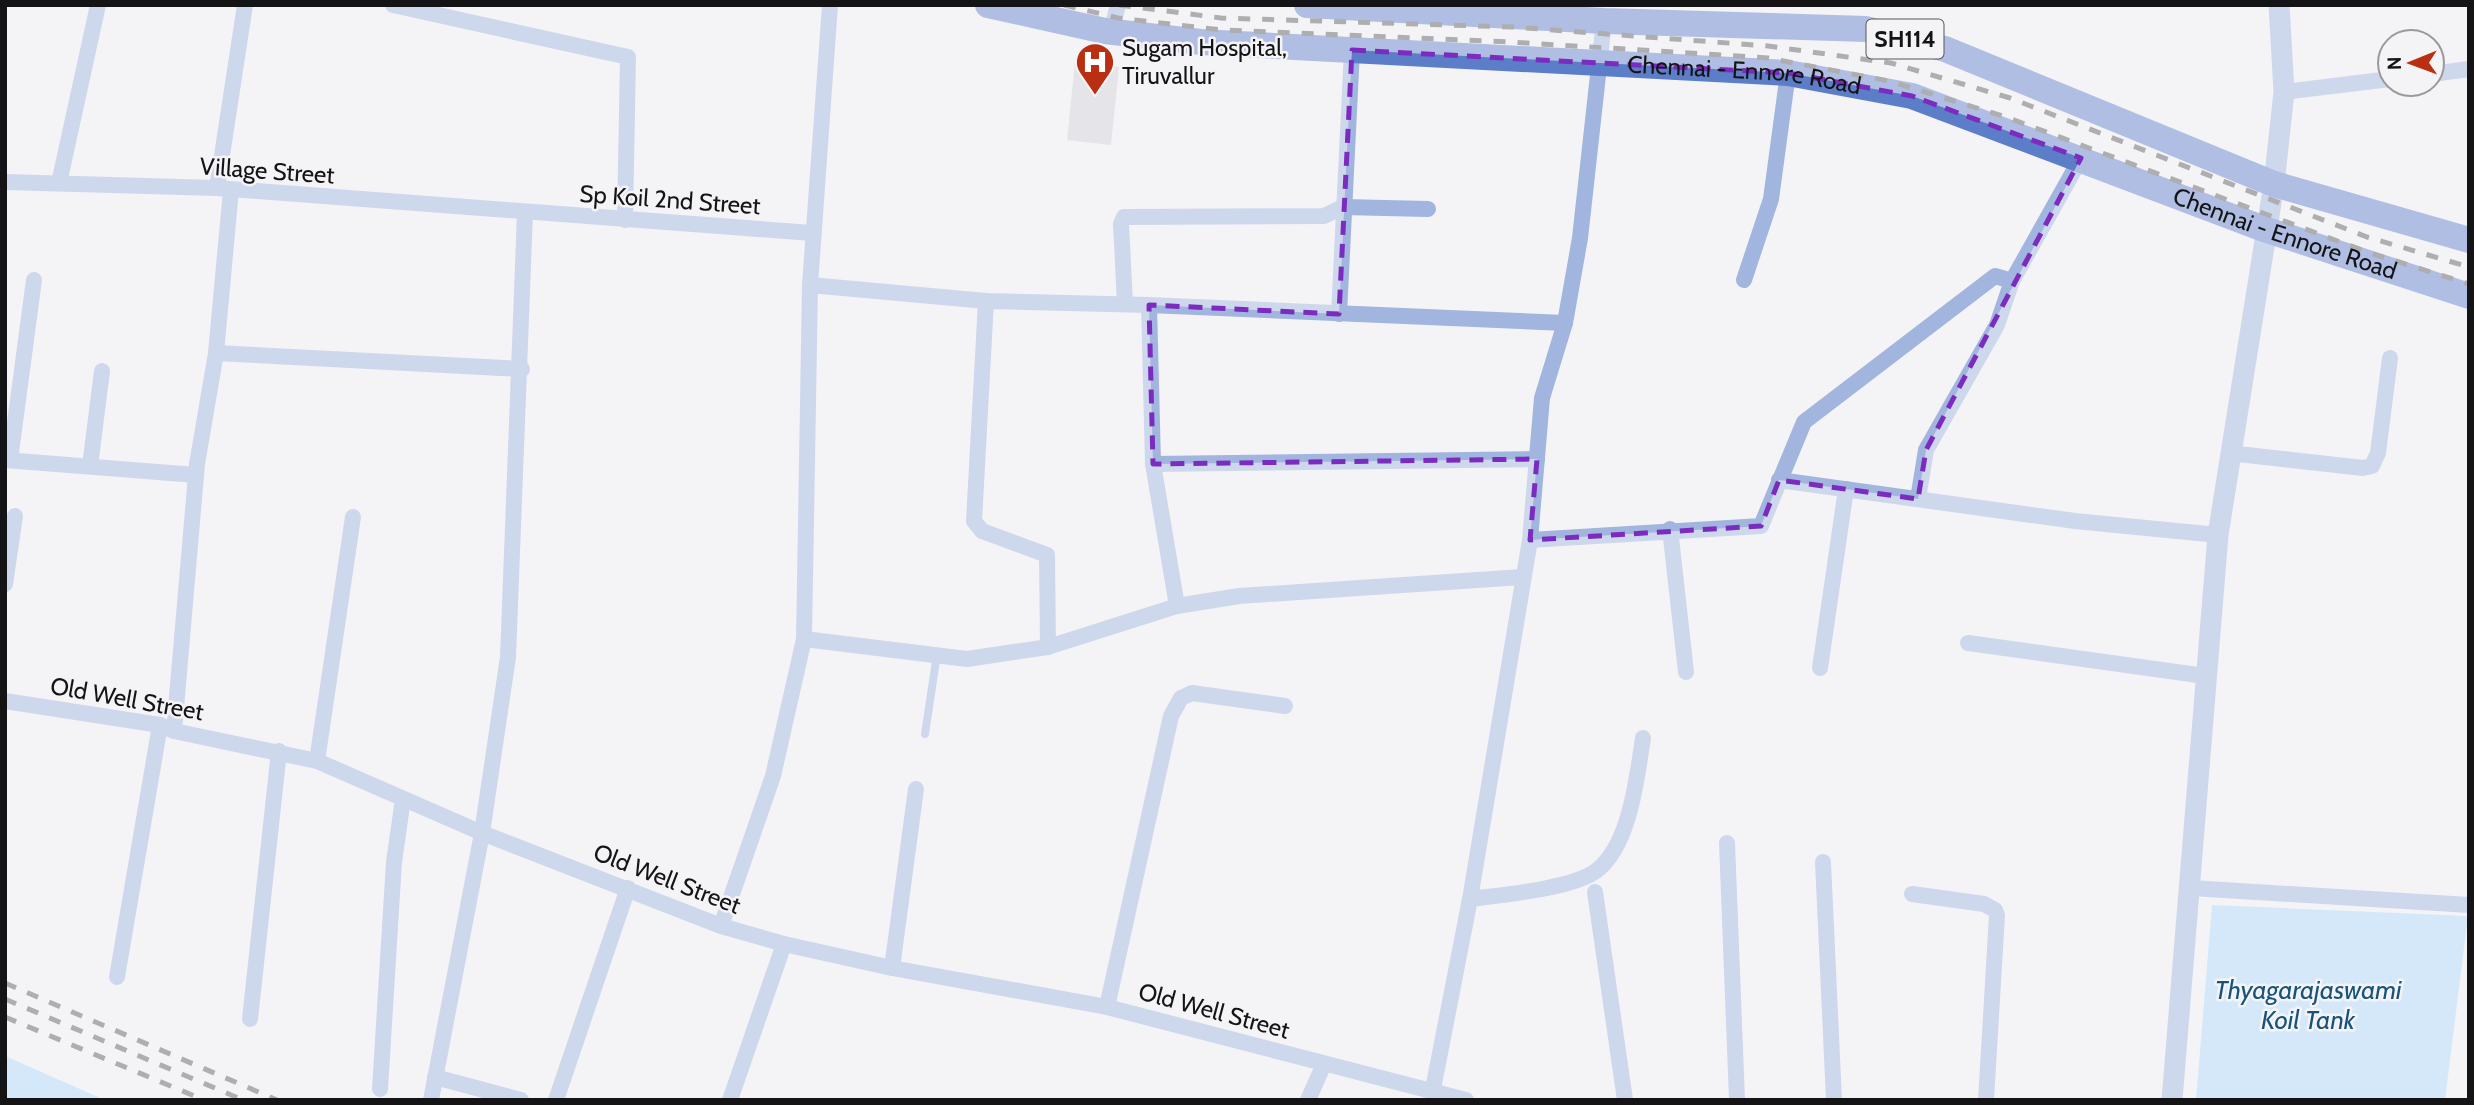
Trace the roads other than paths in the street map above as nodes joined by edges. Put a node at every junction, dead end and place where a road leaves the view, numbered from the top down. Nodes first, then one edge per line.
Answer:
1 (98, 5) edge
2 (245, 5) edge
3 (393, 5) edge
4 (830, 5) edge
5 (988, 5) edge
6 (1118, 5) edge
7 (1307, 5) edge
8 (2279, 5) edge
9 (1738, 15) edge
10 (1604, 21) junction
11 (1111, 32) junction
12 (1352, 50) junction
13 (1598, 63) junction
14 (2469, 69) edge
15 (2446, 72) edge
16 (1788, 73) junction
17 (2376, 81) edge
18 (2284, 92) junction
19 (2081, 159) junction
20 (5, 181) edge
21 (59, 183) junction
22 (2273, 184) junction
23 (224, 189) junction
24 (1343, 207) junction
25 (1427, 209) dead end
26 (525, 213) junction
27 (625, 220) junction
28 (2264, 229) junction
29 (812, 233) junction
30 (2469, 240) edge
31 (34, 280) dead end
32 (1744, 280) dead end
33 (2012, 281) junction
34 (810, 285) junction
35 (2469, 296) edge
36 (986, 301) junction
37 (1125, 304) junction
38 (1149, 305) junction
39 (1339, 314) junction
40 (1565, 323) junction
41 (216, 353) junction
42 (2390, 358) dead end
43 (522, 369) junction
44 (102, 371) dead end
45 (2230, 453) junction
46 (1536, 458) junction
47 (7, 460) edge
48 (1153, 464) junction
49 (90, 466) junction
50 (196, 474) junction
51 (1779, 480) junction
52 (1846, 489) junction
53 (1918, 499) junction
54 (15, 516) dead end
55 (353, 517) dead end
56 (1670, 529) junction
57 (2218, 535) junction
58 (1530, 540) junction
59 (1522, 578) junction
60 (5, 584) edge
61 (1177, 606) junction
62 (804, 639) junction
63 (1968, 643) dead end
64 (1048, 647) junction
65 (937, 654) junction
66 (1820, 668) dead end
67 (1686, 672) dead end
68 (2205, 676) junction
69 (5, 701) edge
70 (1286, 706) dead end
71 (167, 728) junction
72 (925, 734) dead end
73 (1643, 738) dead end
74 (279, 751) junction
75 (317, 761) junction
76 (916, 789) dead end
77 (402, 799) junction
78 (482, 833) junction
79 (1727, 843) dead end
80 (1823, 862) dead end
81 (628, 888) junction
82 (2191, 888) junction
83 (1595, 892) dead end
84 (1912, 894) dead end
85 (1471, 899) junction
86 (2469, 905) edge
87 (721, 926) junction
88 (785, 944) junction
89 (892, 968) junction
90 (117, 977) dead end
91 (1107, 1006) junction
92 (250, 1019) dead end
93 (1324, 1064) junction
94 (435, 1077) junction
95 (380, 1089) dead end
96 (1433, 1089) junction
97 (431, 1100) edge
98 (521, 1100) edge
99 (556, 1100) edge
100 (730, 1100) edge
101 (1308, 1100) edge
102 (1466, 1100) edge
103 (1625, 1100) edge
104 (1737, 1100) edge
105 (1834, 1100) edge
106 (1986, 1100) edge
107 (2172, 1100) edge

1 - 21 street
2 - 23 street
3 - 27 street
4 - 29 street
5 - 11 main road, Chennai - Ennore Road / SH114
6 - 11 street
7 - 10 main road, Chennai - Ennore Road / SH114
8 - 18 street
9 - 10 main road, Chennai - Ennore Road / SH114
9 - 22 main road, Chennai - Ennore Road / SH114
10 - 13 street
11 - 12 main road, Chennai - Ennore Road / SH114
12 - 13 main road, Chennai - Ennore Road / SH114
12 - 24 street
13 - 16 main road, Chennai - Ennore Road / SH114
13 - 40 street
14 - 15 street
16 - 19 main road, Chennai - Ennore Road / SH114
16 - 32 street
17 - 18 street
18 - 22 street
19 - 28 main road, Chennai - Ennore Road / SH114
19 - 33 street
20 - 21 street, Village Street
21 - 23 street, Village Street
22 - 28 street
22 - 30 main road, Chennai - Ennore Road / SH114
23 - 26 street, Village Street
23 - 41 street
24 - 25 street
24 - 37 street
24 - 39 street
26 - 27 street, Sp Koil 2nd Street
26 - 43 street
27 - 29 street, Sp Koil 2nd Street
28 - 35 main road, Chennai - Ennore Road / SH114
28 - 45 street
29 - 34 street
31 - 47 street
33 - 51 street
33 - 53 street
34 - 36 street
34 - 62 street
36 - 37 street
36 - 64 street
37 - 38 street
38 - 39 street
38 - 48 street
39 - 40 street
40 - 46 street
41 - 43 street
41 - 50 street
42 - 45 street
43 - 78 street
44 - 49 street
45 - 57 street
46 - 48 street
46 - 58 street
47 - 49 street
48 - 61 street
49 - 50 street
50 - 71 street
51 - 52 street
51 - 56 street
52 - 53 street
52 - 66 street
53 - 57 street
54 - 60 street
55 - 75 street
56 - 58 street
56 - 67 street
57 - 68 street
58 - 59 street
59 - 61 street
59 - 85 street
61 - 64 street
62 - 65 street
62 - 87 street
63 - 68 street
64 - 65 street
65 - 72 lane
68 - 82 street
69 - 71 street, Old Well Street
70 - 91 street
71 - 74 street, Old Well Street
71 - 90 street
73 - 85 street
74 - 75 street, Old Well Street
74 - 92 street
75 - 77 street, Old Well Street
76 - 89 street
77 - 78 street, Old Well Street
77 - 95 street
78 - 81 street, Old Well Street
78 - 94 street
79 - 104 street
80 - 105 street
81 - 87 street, Old Well Street
81 - 99 street
82 - 86 street
82 - 107 street
83 - 103 street
84 - 106 street
85 - 96 street
87 - 88 street, Old Well Street
88 - 89 street, Old Well Street
88 - 100 street
89 - 91 street, Old Well Street
91 - 93 street, Old Well Street
93 - 96 street, Old Well Street
93 - 101 street
94 - 97 street
94 - 98 street
96 - 102 street, Old Well Street

